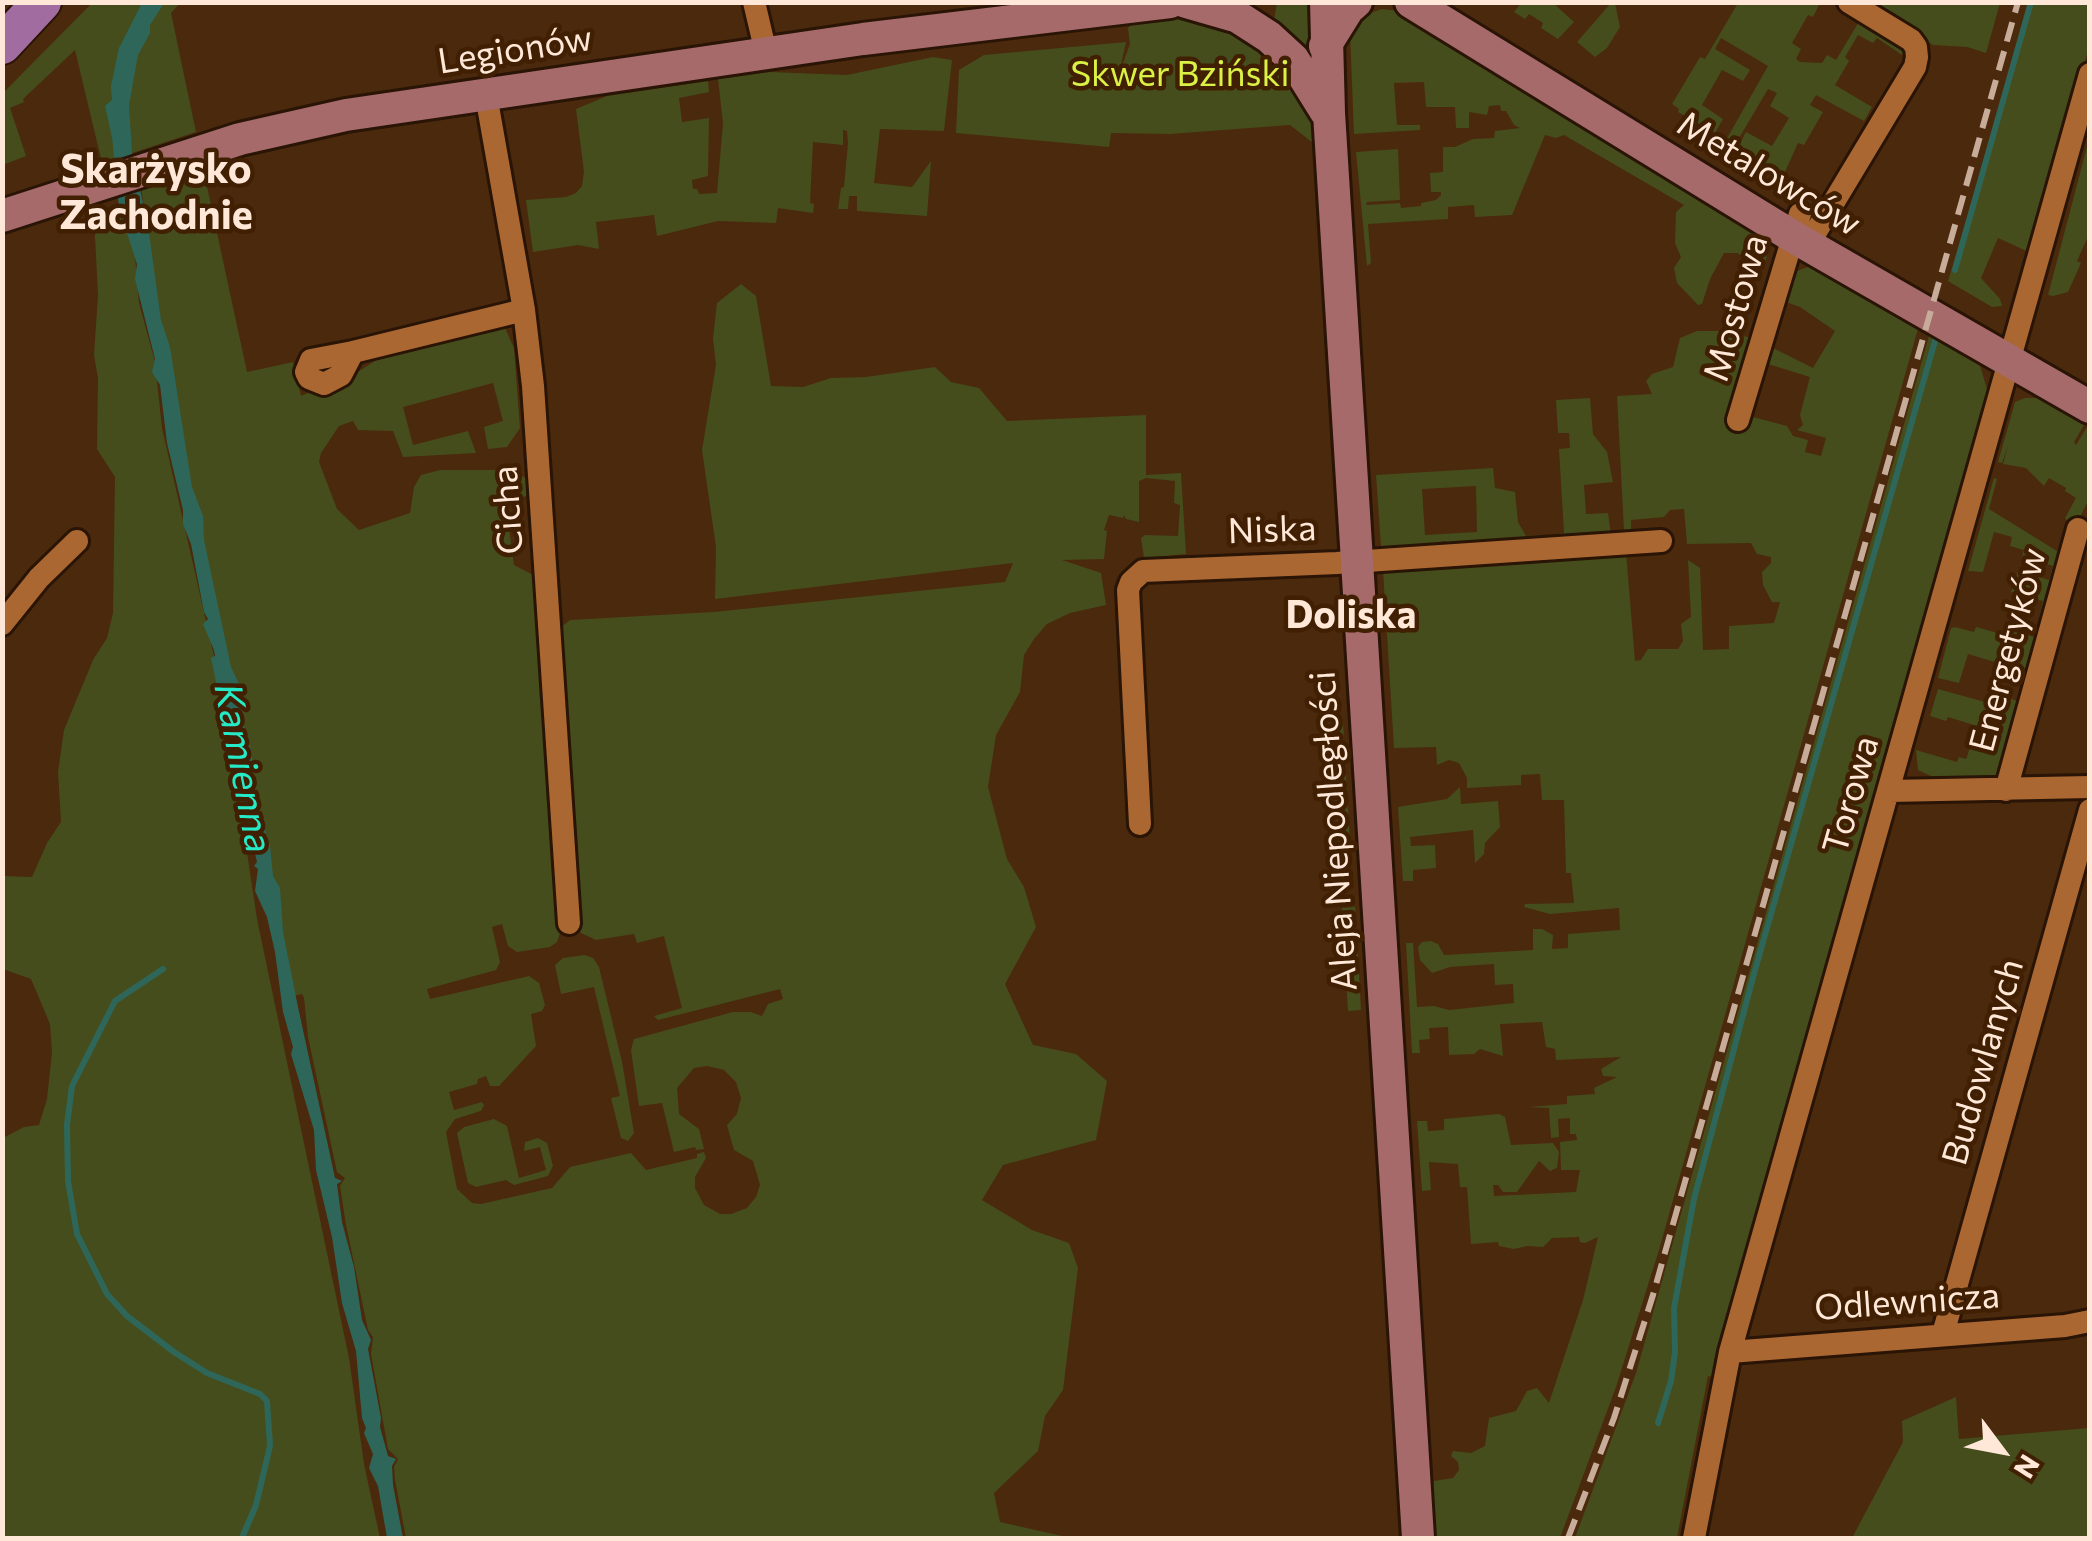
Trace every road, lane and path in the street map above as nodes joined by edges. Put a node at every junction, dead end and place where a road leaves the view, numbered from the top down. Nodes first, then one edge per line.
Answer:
1 (42, 2) edge
2 (754, 2) edge
3 (1170, 2) edge
4 (1186, 2) edge
5 (1326, 2) edge
6 (1356, 2) edge
7 (1411, 2) edge
8 (1452, 2) edge
9 (1849, 2) edge
10 (2, 45) edge
11 (1326, 46) junction
12 (766, 53) junction
13 (2090, 74) edge
14 (486, 95) junction
15 (1330, 119) junction
16 (2, 216) edge
17 (1805, 230) junction
18 (524, 310) junction
19 (2014, 351) junction
20 (352, 352) dead end
21 (2090, 384) edge
22 (2090, 407) edge
23 (1738, 420) dead end
24 (2078, 529) dead end
25 (77, 540) dead end
26 (1661, 541) dead end
27 (1358, 561) junction
28 (2, 624) edge
29 (2090, 787) edge
30 (2006, 790) junction
31 (1888, 791) junction
32 (2090, 810) edge
33 (1140, 824) dead end
34 (568, 923) dead end
35 (2090, 1321) edge
36 (1943, 1334) junction
37 (1730, 1352) junction
38 (1418, 1538) edge
39 (1694, 1538) edge

1 - 10 main road
2 - 12 street
3 - 12 street, Legionów
4 - 15 street, Aleja Niepodległości
5 - 11 street, Aleja Niepodległości
6 - 11 street
7 - 17 street, Metalowców
8 - 17 street, Metalowców
9 - 17 street, Mostowa
11 - 15 street, Aleja Niepodległości
12 - 14 street, Legionów
13 - 19 street, Torowa
14 - 16 street, Legionów
14 - 18 street, Cicha
15 - 27 street, Aleja Niepodległości
17 - 19 street, Metalowców
17 - 23 street, Mostowa
18 - 20 street
18 - 34 street, Cicha
19 - 21 street, Metalowców
19 - 22 street, Metalowców
19 - 31 street, Torowa
24 - 30 street, Energetyków
25 - 28 street
26 - 27 street, Niska
27 - 33 street, Niska
27 - 38 street, Aleja Niepodległości
29 - 30 street
30 - 31 street
31 - 37 street, Torowa
32 - 36 street, Budowlanych
35 - 36 street, Odlewnicza
36 - 37 street, Odlewnicza
37 - 39 street, Torowa

